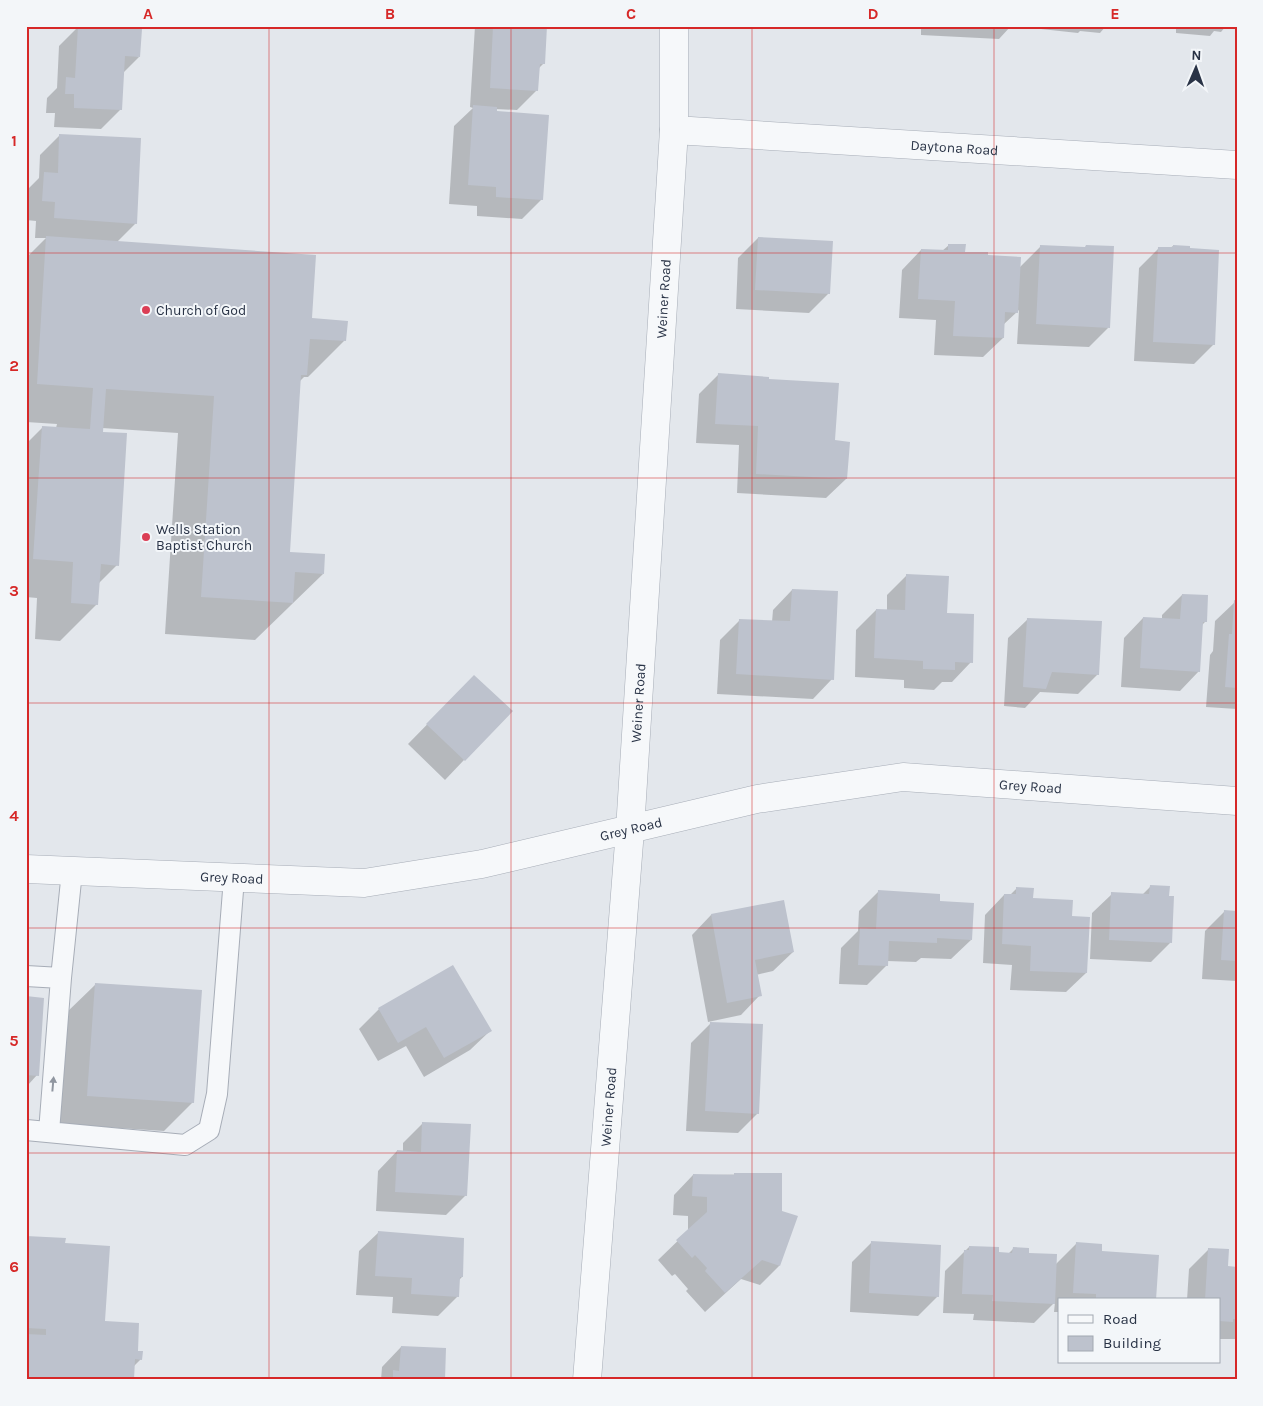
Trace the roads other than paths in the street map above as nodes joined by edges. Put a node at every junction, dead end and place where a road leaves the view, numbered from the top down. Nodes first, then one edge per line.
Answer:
1 (674, 26) edge
2 (674, 130) junction
3 (1237, 165) edge
4 (1237, 800) edge
5 (630, 830) junction
6 (26, 869) edge
7 (72, 871) junction
8 (234, 878) junction
9 (26, 976) edge
10 (62, 978) junction
11 (26, 1130) edge
12 (49, 1132) junction
13 (587, 1380) edge

1 - 2 street, Weiner Road
2 - 3 street, Daytona Road
2 - 5 street, Weiner Road
4 - 5 street, Grey Road
5 - 8 street, Grey Road
5 - 13 street, Weiner Road
6 - 7 street, Grey Road
7 - 8 street, Grey Road
7 - 10 lane
8 - 12 lane
9 - 10 lane
12 -> 10 lane
11 - 12 lane

